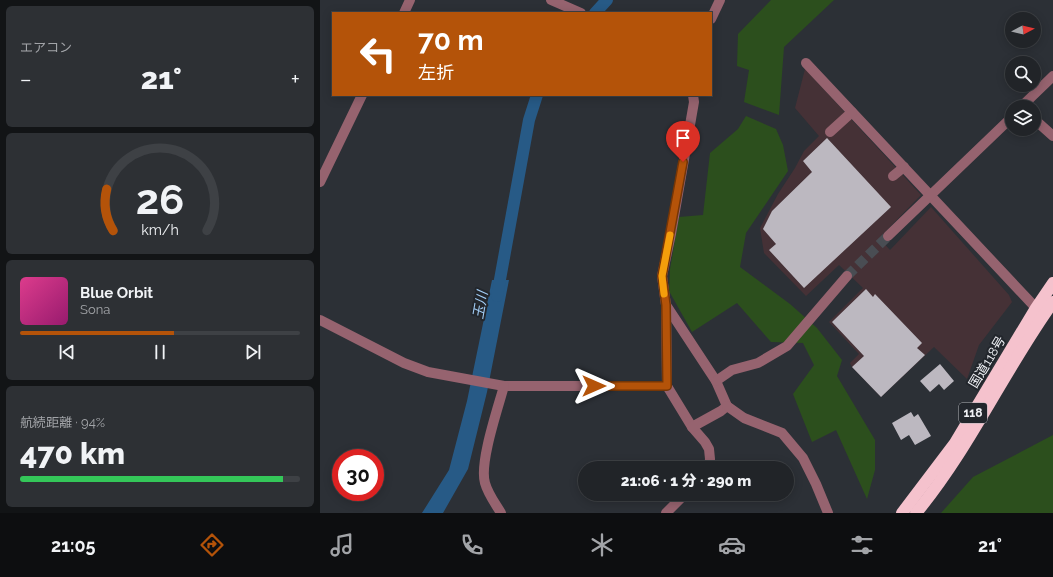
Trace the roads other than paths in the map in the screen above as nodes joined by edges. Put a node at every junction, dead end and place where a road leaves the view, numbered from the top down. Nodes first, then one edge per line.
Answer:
1 (410, 0) edge
2 (551, 0) edge
3 (720, 0) edge
4 (577, 11) edge
5 (404, 12) edge
6 (712, 17) edge
7 (806, 63) dead end
8 (1053, 76) edge
9 (362, 96) edge
10 (693, 96) edge
11 (1028, 100) edge
12 (852, 112) junction
13 (1005, 124) edge
14 (1041, 125) edge
15 (830, 132) dead end
16 (1053, 136) edge
17 (904, 167) junction
18 (893, 176) dead end
19 (320, 182) edge
20 (930, 195) junction
21 (888, 236) tunnel mouth
22 (847, 276) tunnel mouth
23 (1053, 283) edge
24 (1053, 302) edge
25 (666, 305) junction
26 (1040, 311) junction
27 (320, 320) edge
28 (716, 381) junction
29 (500, 385) junction
30 (667, 386) junction
31 (727, 406) junction
32 (692, 427) junction
33 (710, 461) edge
34 (678, 501) edge
35 (501, 513) edge
36 (666, 513) edge
37 (828, 513) edge
38 (902, 513) edge
39 (916, 513) edge

1 - 5 street
2 - 4 street
3 - 6 street
7 - 12 street
8 - 11 street
9 - 19 street
10 - 25 street
12 - 15 street
12 - 17 street
13 - 20 street
14 - 16 street
17 - 18 street
17 - 20 street
20 - 21 street
20 - 26 street
22 - 28 street
23 - 26 highway, 国道118号 / 118
24 - 26 highway, 国道118号 / 118
25 - 28 street
25 - 30 street
26 - 38 highway, 国道118号 / 118
26 - 39 highway, 国道118号 / 118
27 - 29 street
28 - 31 street
29 - 30 street
29 - 35 street
30 - 32 street
31 - 32 street
31 - 37 street
32 - 33 street
34 - 36 street

